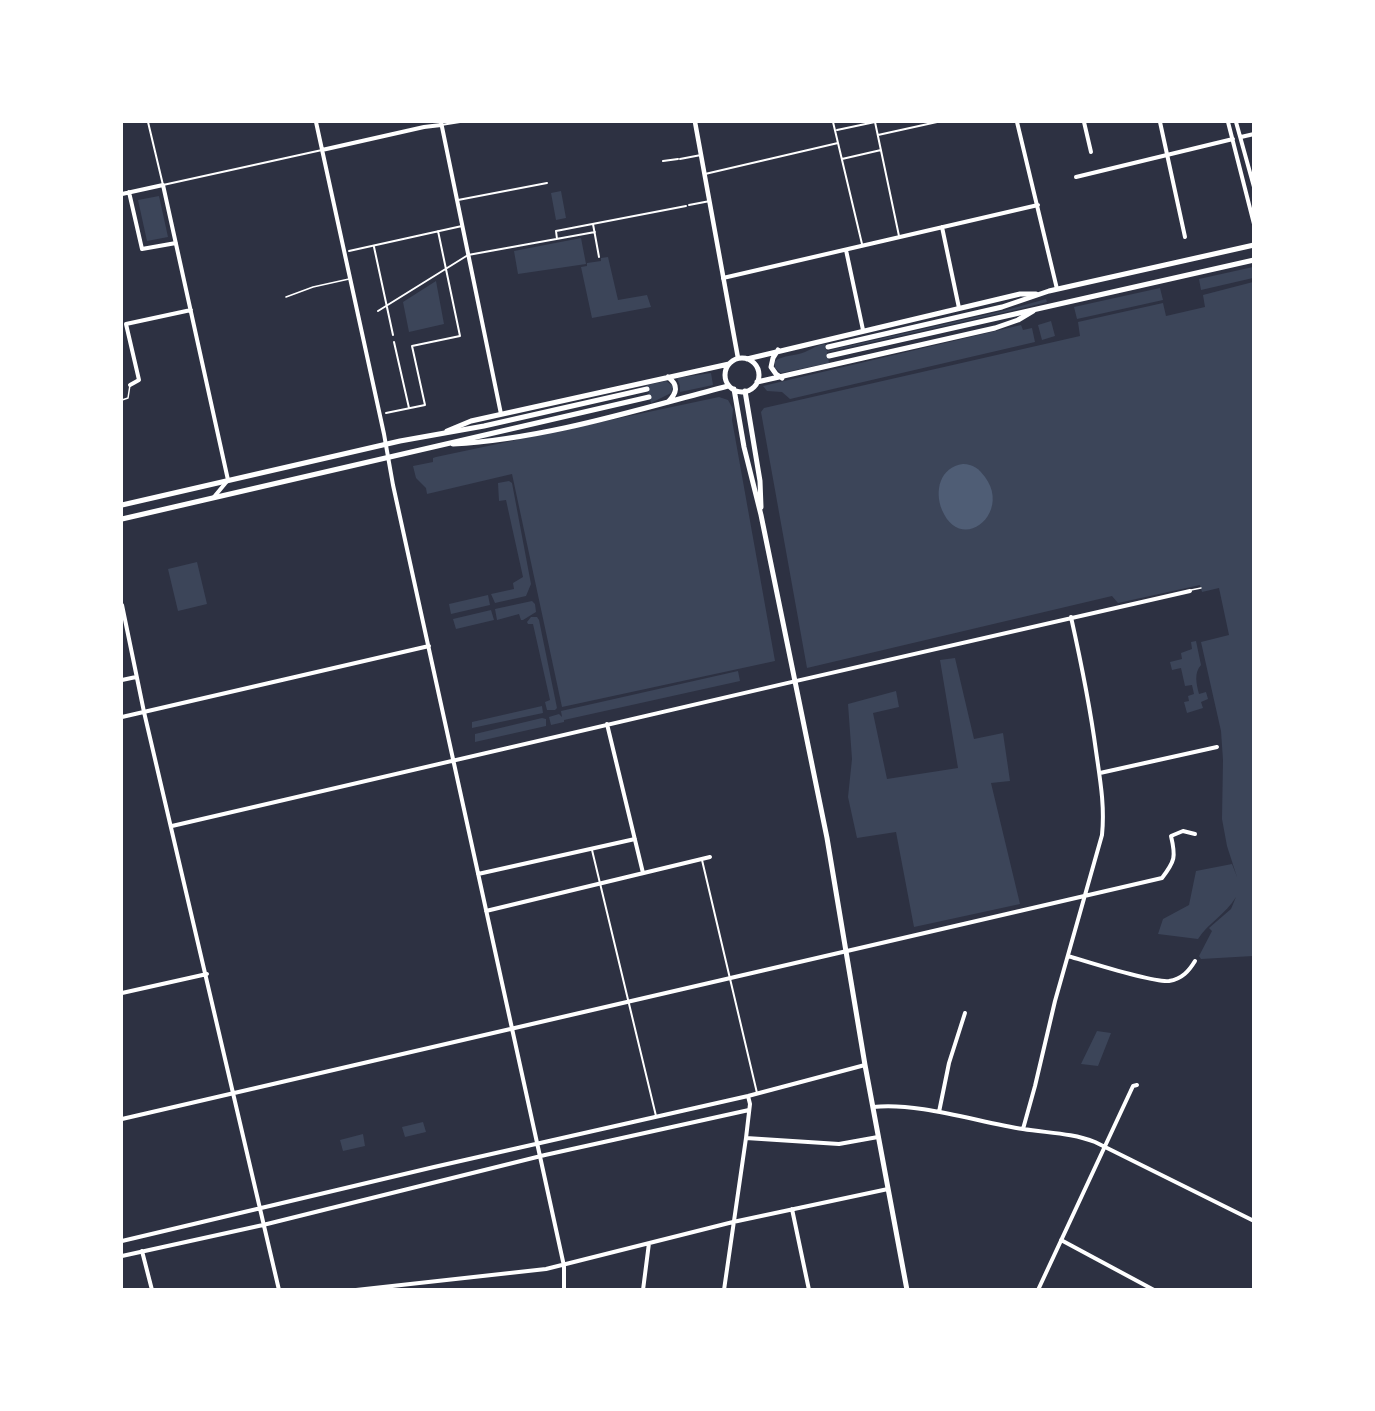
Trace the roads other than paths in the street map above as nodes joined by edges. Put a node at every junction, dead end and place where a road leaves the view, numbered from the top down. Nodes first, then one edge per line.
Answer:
1 (148, 122) edge
2 (316, 122) edge
3 (460, 122) edge
4 (695, 122) edge
5 (833, 122) edge
6 (875, 122) edge
7 (937, 122) edge
8 (1017, 122) edge
9 (1084, 122) edge
10 (1160, 122) edge
11 (1228, 122) edge
12 (1236, 122) edge
13 (441, 123) edge
14 (835, 130) junction
15 (1254, 134) edge
16 (878, 135) junction
17 (1240, 137) junction
18 (1233, 140) junction
19 (838, 143) junction
20 (322, 150) junction
21 (880, 150) junction
22 (1091, 152) dead end
23 (701, 155) junction
24 (1167, 156) junction
25 (842, 159) junction
26 (663, 161) dead end
27 (705, 174) junction
28 (1076, 177) dead end
29 (547, 183) dead end
30 (163, 185) junction
31 (1254, 187) edge
32 (129, 192) junction
33 (122, 194) edge
34 (457, 200) junction
35 (710, 201) junction
36 (1038, 205) junction
37 (593, 224) junction
38 (1254, 224) edge
39 (462, 226) junction
40 (942, 227) junction
41 (438, 231) junction
42 (595, 232) junction
43 (899, 236) junction
44 (1185, 237) dead end
45 (557, 239) junction
46 (176, 243) junction
47 (1254, 244) edge
48 (373, 245) junction
49 (863, 245) junction
50 (846, 250) junction
51 (349, 251) dead end
52 (468, 255) junction
53 (599, 257) dead end
54 (1254, 260) edge
55 (446, 268) junction
56 (723, 278) junction
57 (350, 279) junction
58 (1057, 289) junction
59 (1041, 294) junction
60 (286, 297) dead end
61 (387, 306) junction
62 (959, 309) junction
63 (191, 310) junction
64 (1035, 310) junction
65 (378, 311) dead end
66 (863, 330) junction
67 (393, 335) dead end
68 (394, 342) dead end
69 (828, 347) dead end
70 (778, 350) junction
71 (829, 356) dead end
72 (738, 358) junction
73 (747, 359) junction
74 (729, 364) junction
75 (668, 376) junction
76 (783, 378) junction
77 (756, 382) junction
78 (130, 385) joint
79 (731, 388) junction
80 (647, 389) dead end
81 (745, 391) junction
82 (649, 398) dead end
83 (122, 400) edge
84 (667, 402) junction
85 (409, 408) junction
86 (386, 413) dead end
87 (501, 415) junction
88 (447, 431) junction
89 (449, 444) junction
90 (386, 445) junction
91 (388, 459) junction
92 (228, 480) junction
93 (213, 497) junction
94 (122, 505) edge
95 (762, 515) junction
96 (122, 519) edge
97 (1201, 588) dead end
98 (1190, 591) joint
99 (122, 605) edge
100 (1071, 617) junction
101 (429, 646) junction
102 (136, 677) junction
103 (122, 680) edge
104 (795, 682) junction
105 (144, 712) junction
106 (122, 717) edge
107 (607, 724) junction
108 (1216, 747) dead end
109 (453, 761) junction
110 (1100, 773) junction
111 (172, 826) junction
112 (1195, 834) dead end
113 (634, 838) junction
114 (592, 848) junction
115 (710, 857) dead end
116 (702, 859) junction
117 (643, 873) junction
118 (477, 874) junction
119 (600, 883) junction
120 (1084, 895) junction
121 (485, 911) junction
122 (846, 953) junction
123 (1068, 956) junction
124 (1195, 961) dead end
125 (207, 974) junction
126 (729, 977) junction
127 (122, 993) edge
128 (629, 1001) junction
129 (965, 1013) dead end
130 (512, 1028) junction
131 (865, 1065) junction
132 (1137, 1085) dead end
133 (234, 1093) junction
134 (757, 1094) junction
135 (748, 1096) junction
136 (873, 1107) junction
137 (749, 1110) junction
138 (939, 1112) junction
139 (656, 1116) junction
140 (122, 1119) edge
141 (1023, 1129) junction
142 (878, 1137) junction
143 (746, 1138) junction
144 (538, 1143) junction
145 (1104, 1146) junction
146 (541, 1156) junction
147 (888, 1190) junction
148 (259, 1208) junction
149 (792, 1209) junction
150 (1254, 1221) edge
151 (733, 1222) junction
152 (263, 1225) junction
153 (1061, 1240) junction
154 (122, 1241) edge
155 (649, 1243) junction
156 (142, 1251) junction
157 (122, 1256) edge
158 (564, 1266) junction
159 (152, 1290) edge
160 (279, 1290) edge
161 (356, 1290) edge
162 (564, 1290) edge
163 (644, 1290) edge
164 (724, 1290) edge
165 (809, 1290) edge
166 (907, 1290) edge
167 (1038, 1290) edge
168 (1154, 1290) edge

1 - 30 street
2 - 20 street
3 - 13 street
4 - 23 street
5 - 14 street
6 - 14 street
6 - 16 street
7 - 16 street
8 - 36 street
9 - 22 street
10 - 24 street
11 - 18 street
12 - 17 street
13 - 20 street
13 - 34 street
14 - 19 street
15 - 17 street
16 - 21 street
17 - 31 street
18 - 24 street
18 - 38 street
19 - 25 street
19 - 27 street
20 - 30 street
20 - 57 street
21 - 25 street
21 - 43 street
23 - 26 street
23 - 27 street
24 - 28 street
24 - 44 street
25 - 49 street
27 - 35 street
29 - 34 street
30 - 32 street
30 - 46 street
32 - 33 street
32 - 46 street
34 - 39 street
35 - 37 street
35 - 56 street
36 - 40 street
36 - 58 street
37 - 42 street
37 - 45 street
39 - 41 street
39 - 52 street
40 - 43 street
40 - 62 street
41 - 48 street
41 - 55 street
42 - 45 street
42 - 53 street
43 - 49 street
45 - 52 street
46 - 63 street
47 - 58 main road
48 - 51 street
48 - 61 street
49 - 50 street
50 - 56 street
50 - 66 street
52 - 55 street
52 - 87 street
54 - 64 main road
55 - 61 street
55 - 85 street
56 - 72 street
57 - 60 lane
57 - 90 street
58 - 59 main road
59 - 62 main road
59 - 69 main road
61 - 65 street
61 - 67 street
62 - 66 main road
63 - 78 street
63 - 92 street
64 - 71 main road
64 - 76 main road
66 - 70 main road
68 - 85 street
70 - 73 main road
70 - 76 main road
72 - 73 main road
72 - 74 main road
73 - 77 main road
74 - 75 main road
74 - 79 main road
75 - 84 main road
75 - 87 main road
76 - 77 main road
77 - 81 main road
78 - 83 lane
79 - 81 main road
79 - 84 main road
79 - 95 main road
80 - 88 main road
81 - 95 main road
82 - 89 main road
84 - 89 main road
85 - 86 street
87 - 88 main road
88 - 90 main road
89 - 91 main road
90 - 91 street
90 - 92 main road
91 - 93 main road
91 - 101 street
92 - 93 street
92 - 94 main road
93 - 96 main road
95 - 104 main road
97 - 98 lane
98 - 100 street
99 - 102 street
100 - 104 street
100 - 110 street
101 - 105 street
101 - 109 street
102 - 103 street
102 - 105 street
104 - 107 street
104 - 122 main road
105 - 106 street
105 - 111 street
107 - 109 street
107 - 113 street
108 - 110 street
109 - 111 street
109 - 118 street
110 - 120 street
111 - 125 street
112 - 120 street
113 - 114 street
113 - 117 street
114 - 118 street
114 - 119 street
115 - 116 street
116 - 117 street
116 - 126 street
117 - 119 street
118 - 121 street
119 - 121 street
119 - 128 street
120 - 122 street
120 - 123 street
121 - 130 street
122 - 126 street
122 - 131 main road
123 - 124 street
123 - 141 street
125 - 127 street
125 - 133 street
126 - 128 street
126 - 134 street
128 - 130 street
128 - 139 street
129 - 138 street
130 - 133 street
130 - 144 street
131 - 134 street
131 - 136 main road
132 - 145 street
133 - 140 street
133 - 148 street
134 - 135 street
135 - 137 street
135 - 139 street
136 - 138 street
136 - 142 main road
137 - 143 street
137 - 146 street
138 - 141 street
139 - 144 street
141 - 145 street
142 - 143 street
142 - 147 main road
143 - 151 street
144 - 146 street
144 - 148 street
145 - 150 street
145 - 153 street
146 - 152 street
146 - 158 street
147 - 149 street
147 - 166 main road
148 - 152 street
148 - 154 street
149 - 151 street
149 - 165 street
151 - 155 street
151 - 164 street
152 - 156 street
152 - 160 street
153 - 167 street
153 - 168 street
155 - 158 street
155 - 163 street
156 - 157 street
156 - 159 street
158 - 161 street
158 - 162 street

